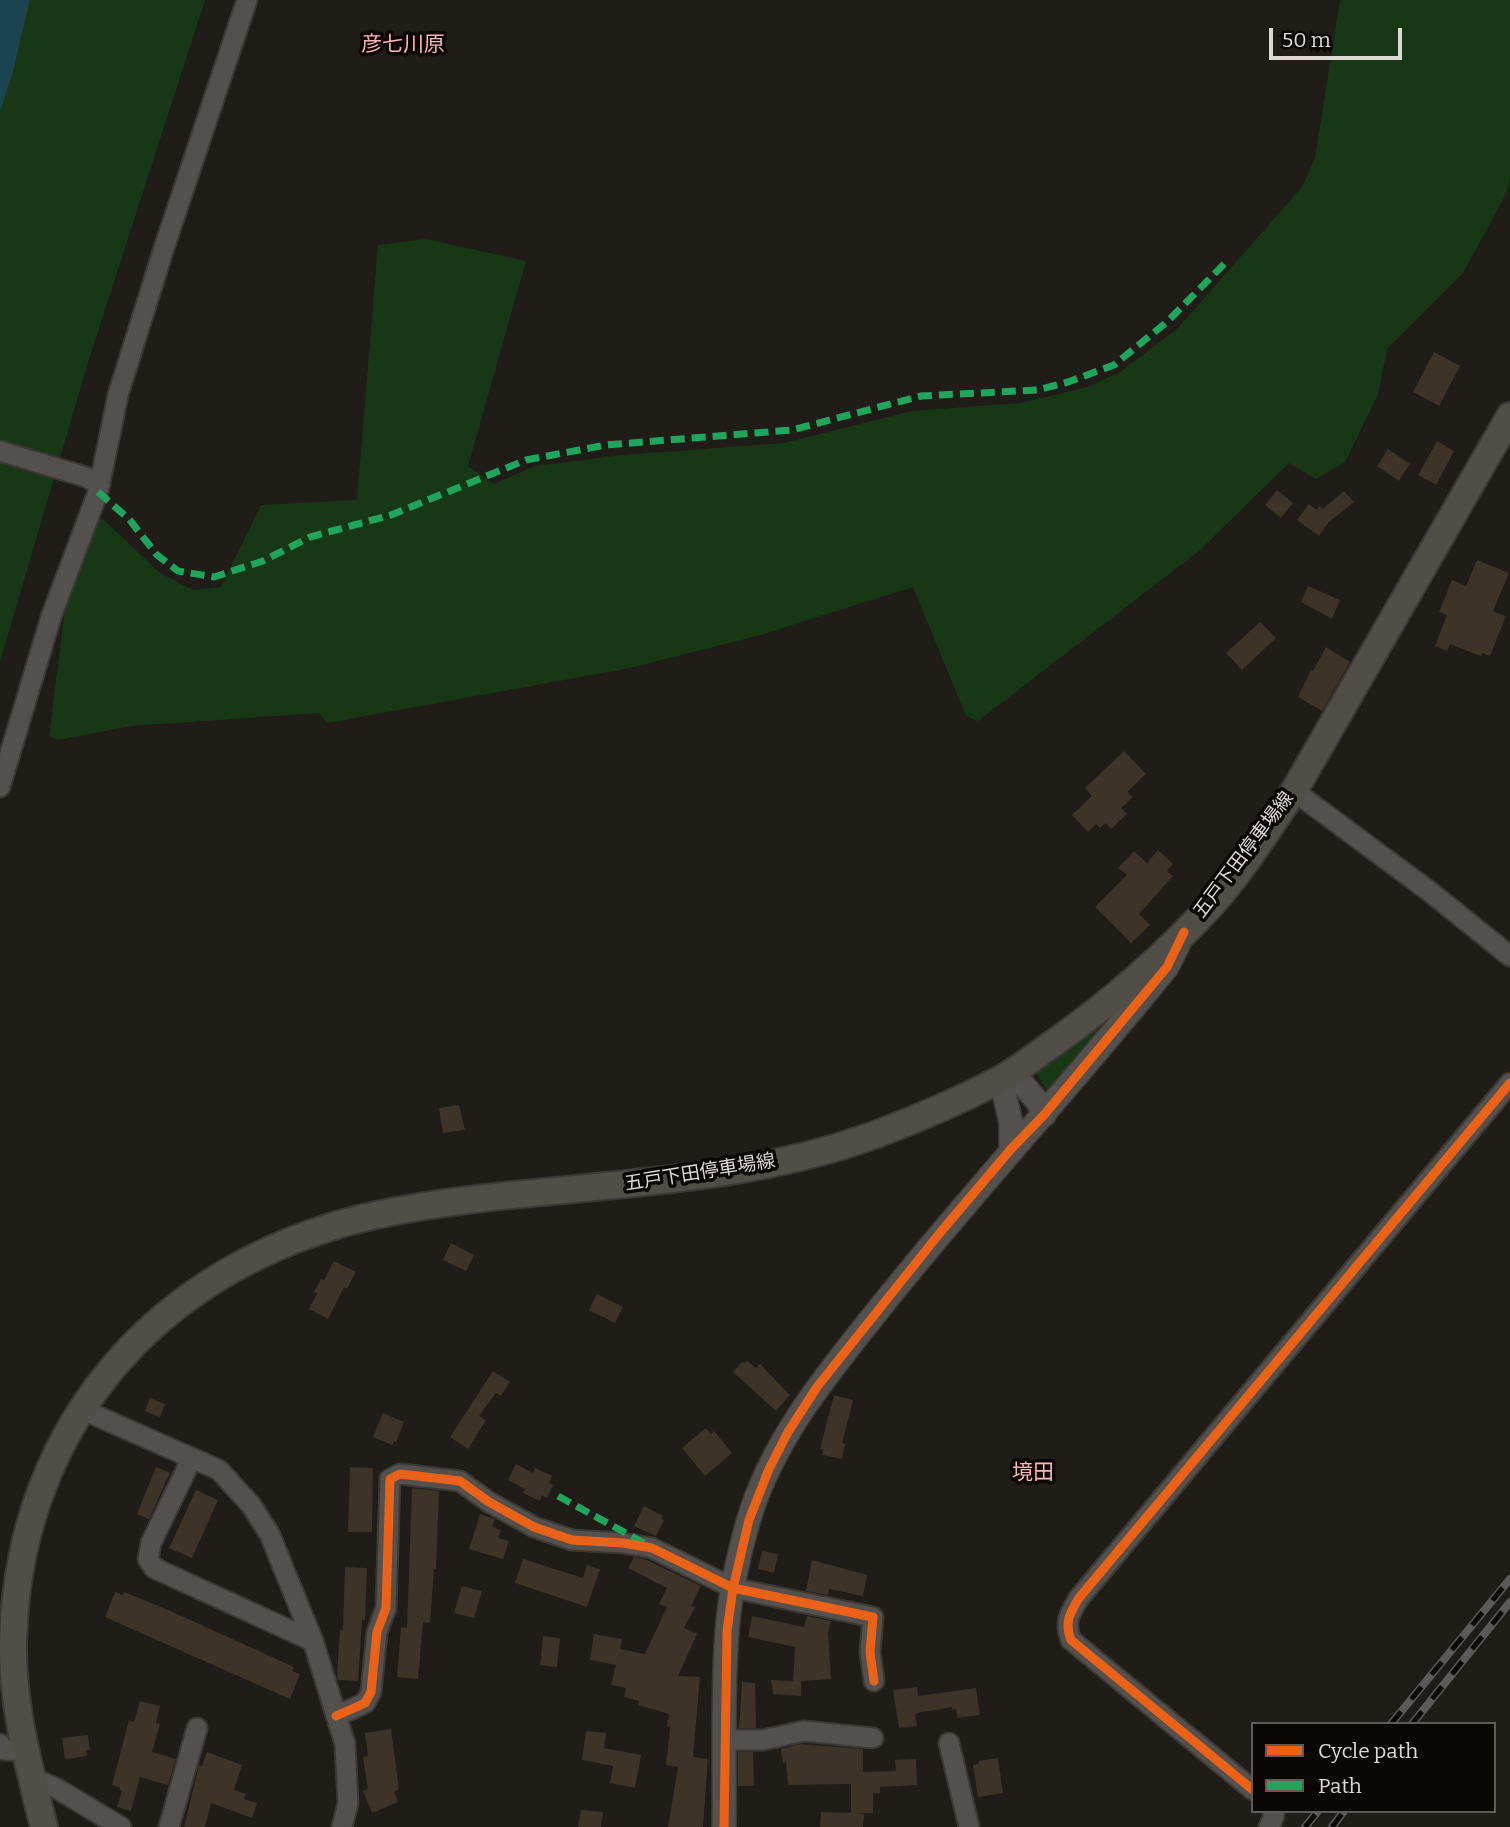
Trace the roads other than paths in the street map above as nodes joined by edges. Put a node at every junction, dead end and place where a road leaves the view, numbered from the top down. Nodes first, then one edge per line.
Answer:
1 (247, 0) edge
2 (1510, 416) edge
3 (0, 451) edge
4 (93, 481) junction
5 (0, 787) edge
6 (1294, 791) junction
7 (1184, 932) junction
8 (1510, 956) edge
9 (1006, 1076) junction
10 (1510, 1083) edge
11 (1044, 1115) junction
12 (1011, 1149) junction
13 (81, 1409) junction
14 (192, 1458) junction
15 (733, 1588) junction
16 (313, 1641) junction
17 (874, 1681) dead end
18 (336, 1716) junction
19 (197, 1728) dead end
20 (873, 1738) dead end
21 (725, 1740) junction
22 (948, 1743) dead end
23 (0, 1744) edge
24 (26, 1751) junction
25 (32, 1778) junction
26 (1251, 1788) edge
27 (44, 1827) edge
28 (121, 1827) edge
29 (169, 1827) edge
30 (342, 1827) edge
31 (724, 1827) edge
32 (969, 1827) edge

1 - 4 street
2 - 6 main road, 五戸下田停車場線
3 - 4 street
4 - 5 street
6 - 7 main road, 五戸下田停車場線
6 - 8 street
7 - 9 main road, 五戸下田停車場線
7 - 11 street
9 - 11 street
9 - 12 street
9 - 13 main road, 五戸下田停車場線
10 - 26 street
11 - 12 street
12 - 15 street
13 - 14 street
13 - 24 main road, 五戸下田停車場線
14 - 16 street
14 - 16 street
15 - 17 street
15 - 18 street
15 - 21 street
16 - 18 street
18 - 30 street
19 - 29 street
20 - 21 street
21 - 31 street
22 - 32 street
23 - 24 street
24 - 25 main road, 五戸下田停車場線
25 - 27 main road, 五戸下田停車場線
25 - 28 street

